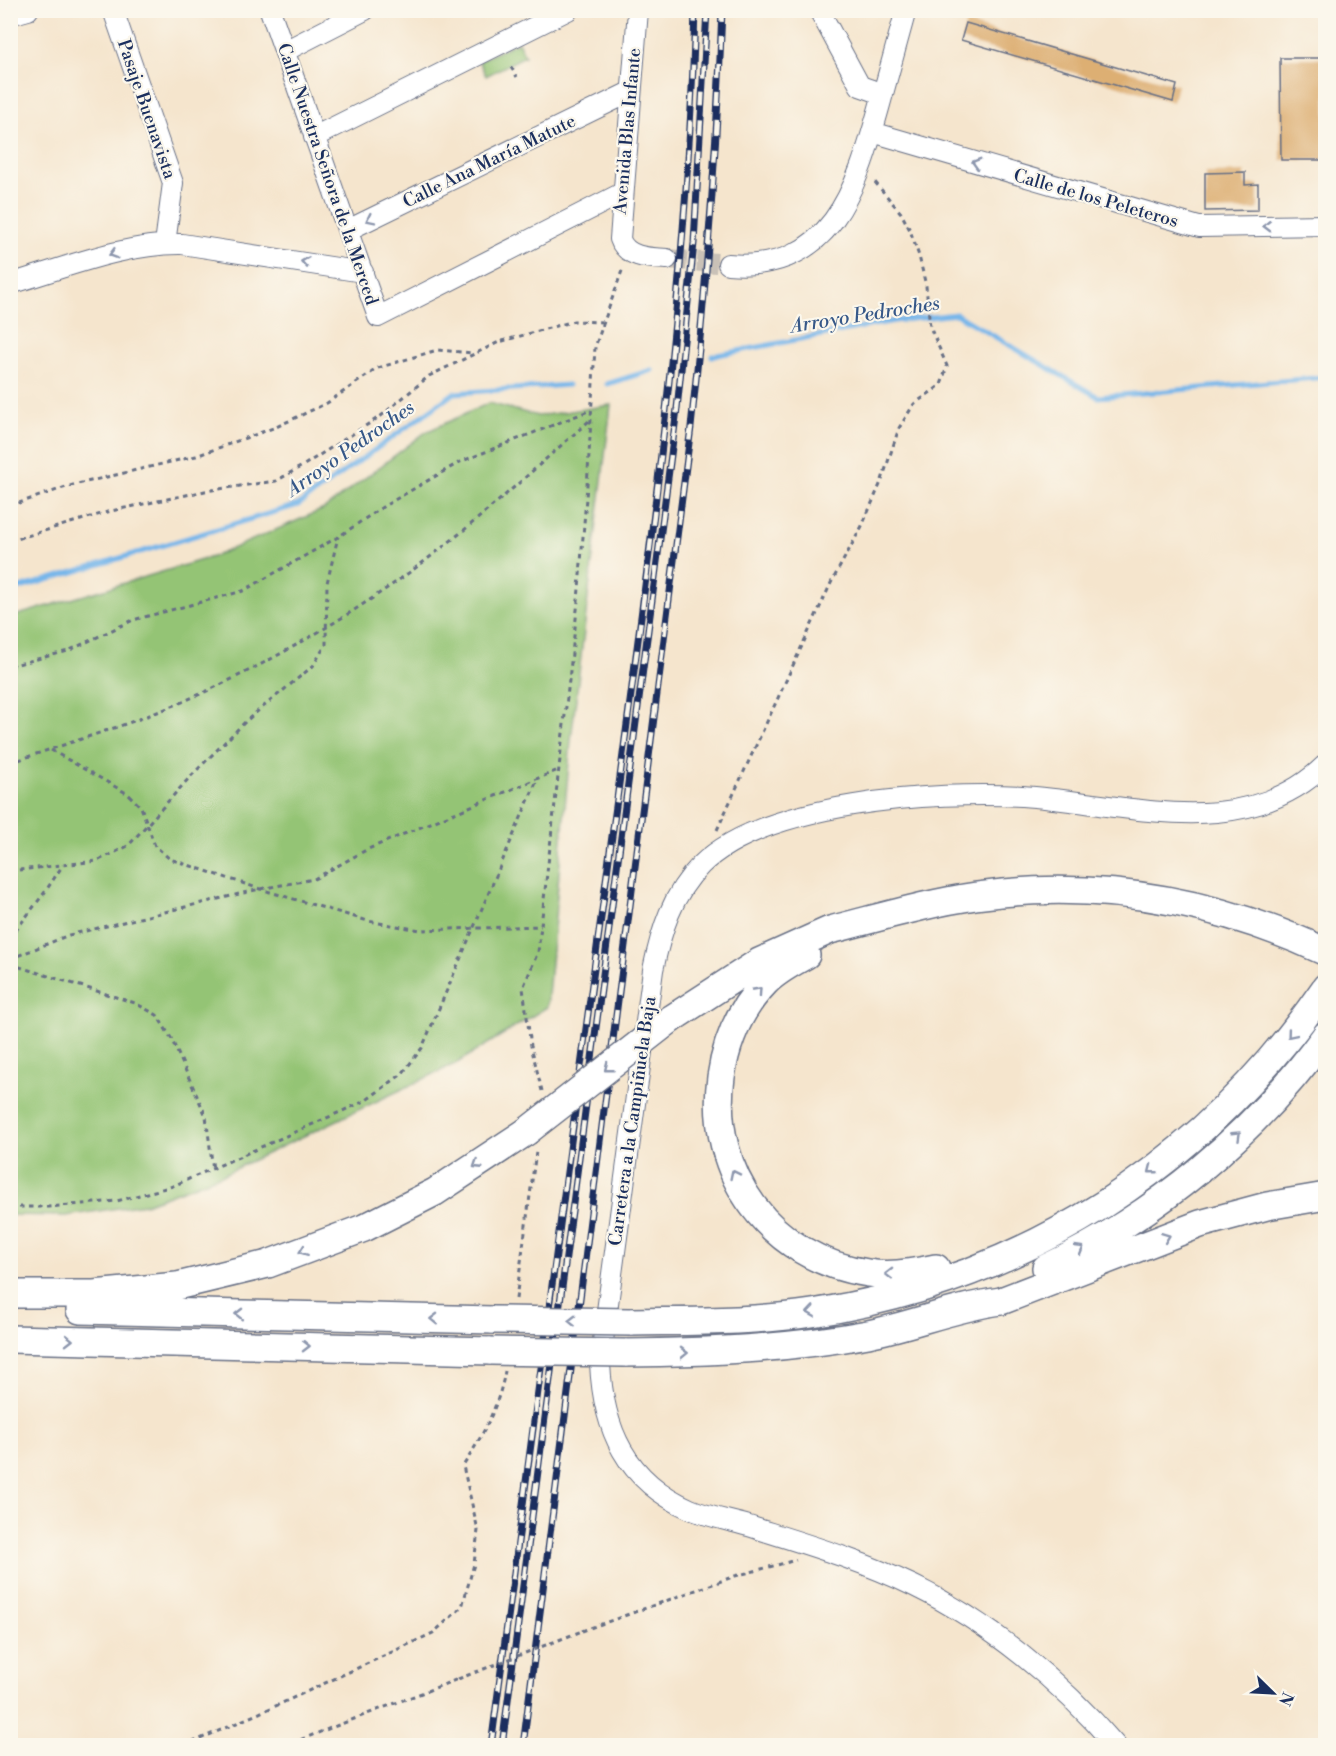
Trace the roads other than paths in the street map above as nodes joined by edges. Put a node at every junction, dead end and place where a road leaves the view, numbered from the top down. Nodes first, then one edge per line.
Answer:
1 (28, 10) edge
2 (113, 10) edge
3 (270, 10) edge
4 (365, 10) edge
5 (568, 10) edge
6 (638, 10) edge
7 (819, 10) edge
8 (906, 10) edge
9 (10, 15) edge
10 (285, 51) junction
11 (630, 92) junction
12 (883, 94) junction
13 (872, 132) junction
14 (314, 137) junction
15 (622, 193) junction
16 (1326, 225) edge
17 (348, 230) junction
18 (165, 244) junction
19 (667, 259) tunnel mouth
20 (728, 264) tunnel mouth
21 (363, 272) junction
22 (10, 284) edge
23 (1326, 764) edge
24 (877, 919) junction
25 (1326, 952) edge
26 (1326, 987) edge
27 (1326, 1035) edge
28 (1326, 1196) edge
29 (988, 1264) junction
30 (10, 1294) edge
31 (972, 1305) junction
32 (10, 1308) edge
33 (10, 1339) edge
34 (1116, 1746) edge

1 - 9 street
2 - 18 street, Pasaje Buenavista
3 - 10 street, Calle Nuestra Señora de la Merced
4 - 10 street
5 - 14 street
6 - 11 street, Avenida Blas Infante
7 - 12 street
8 - 12 street
10 - 14 street, Calle Nuestra Señora de la Merced
11 - 15 street, Avenida Blas Infante
11 -> 17 street, Calle Ana María Matute
12 - 13 street
16 -> 13 street, Calle de los Peleteros
13 - 20 street
14 - 17 street, Calle Nuestra Señora de la Merced
15 - 19 street, Avenida Blas Infante
15 - 21 street, Calle Nuestra Señora de la Merced
17 - 21 street, Calle Nuestra Señora de la Merced
21 -> 18 street
18 -> 22 street
23 - 34 street, Carretera a la Campiñuela Baja
24 - 25 highway
29 -> 24 highway
24 -> 30 highway, bridge
26 -> 29 highway
31 -> 27 highway
31 -> 28 highway
29 -> 32 highway, bridge
33 -> 31 highway, bridge

